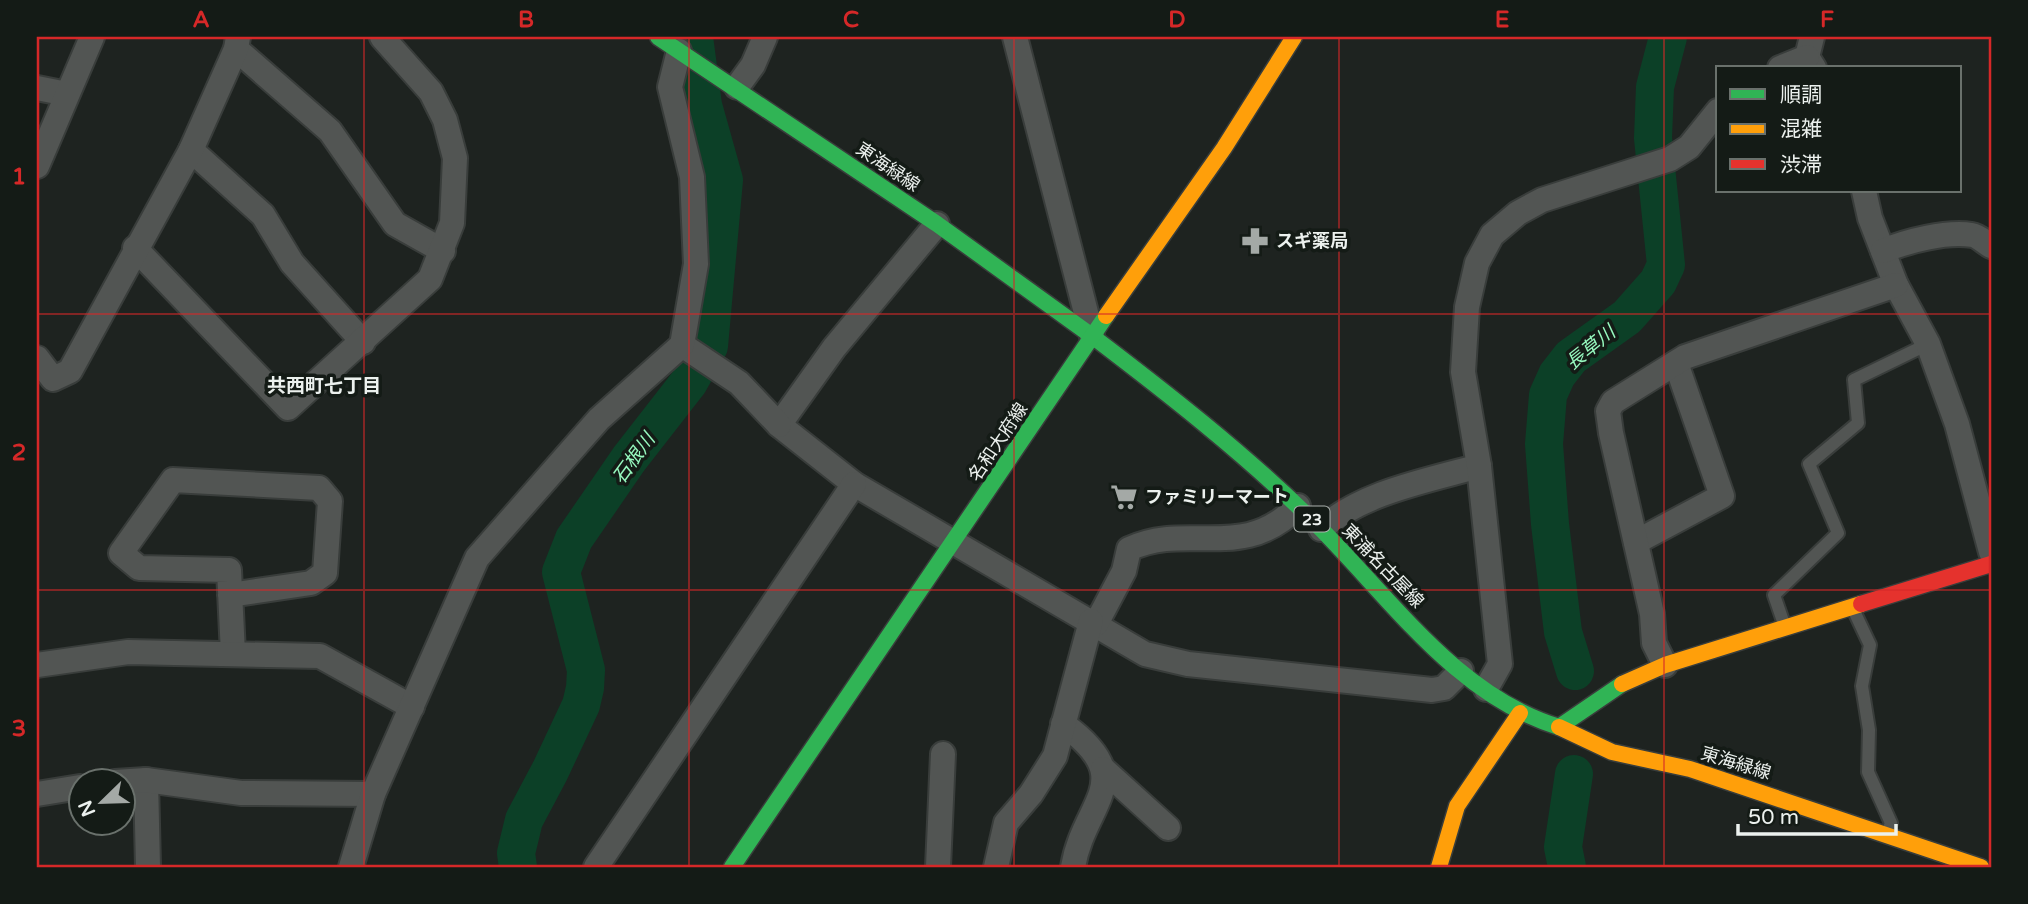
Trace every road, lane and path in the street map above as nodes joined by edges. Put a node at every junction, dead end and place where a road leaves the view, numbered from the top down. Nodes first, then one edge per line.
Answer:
1 (92, 37) edge
2 (765, 37) edge
3 (1015, 37) edge
4 (1294, 37) edge
5 (391, 40) edge
6 (237, 43) edge
7 (668, 43) edge
8 (1811, 54) edge
9 (1784, 66) edge
10 (730, 82) junction
11 (37, 88) edge
12 (67, 94) junction
13 (1716, 113) edge
14 (191, 150) junction
15 (37, 166) edge
16 (1864, 192) edge
17 (937, 224) junction
18 (1991, 246) edge
19 (135, 248) junction
20 (443, 251) junction
21 (1883, 251) junction
22 (1896, 285) junction
23 (1092, 336) junction
24 (363, 342) junction
25 (1928, 344) junction
26 (682, 345) junction
27 (37, 358) edge
28 (1676, 363) junction
29 (779, 425) junction
30 (1479, 466) junction
31 (854, 484) junction
32 (1298, 506) junction
33 (1321, 529) junction
34 (954, 540) junction
35 (1636, 542) junction
36 (1991, 552) edge
37 (1991, 564) edge
38 (230, 595) junction
39 (1852, 607) junction
40 (1094, 623) junction
41 (1785, 628) junction
42 (233, 654) junction
43 (37, 665) edge
44 (1665, 665) junction
45 (1461, 671) junction
46 (1486, 689) junction
47 (412, 707) junction
48 (1520, 713) junction
49 (1063, 724) junction
50 (1559, 727) junction
51 (943, 754) dead end
52 (1103, 769) junction
53 (146, 780) junction
54 (136, 781) edge
55 (66, 789) edge
56 (37, 794) edge
57 (373, 794) junction
58 (1168, 828) dead end
59 (1887, 835) junction
60 (148, 867) edge
61 (352, 867) edge
62 (596, 867) edge
63 (732, 867) edge
64 (938, 867) edge
65 (996, 867) edge
66 (1073, 867) edge
67 (1439, 867) edge
68 (1981, 867) edge

1 - 12 street
2 - 10 street
3 - 23 street
4 - 23 main road, 名和大府線
5 - 20 street
6 - 14 street
6 - 20 street
7 - 10 main road, 東海緑線
7 - 26 street
8 - 9 street
10 - 17 main road, 東海緑線
11 - 12 street
12 - 15 street
13 - 30 street
14 - 19 street
14 - 24 street
16 - 21 street
17 - 23 main road, 東海緑線
17 - 29 street
18 - 21 street
19 - 24 street
19 - 27 street
20 - 24 street
21 - 22 street
22 - 25 street
22 - 28 street
23 - 32 main road, 東浦名古屋線 / 23
23 - 34 main road, 名和大府線
25 - 36 street
25 - 41 lane
26 - 29 street
26 - 47 street
28 - 35 street
28 - 35 street
29 - 31 street
30 - 33 street
30 - 46 street
31 - 34 street
31 - 62 street
32 - 33 main road, 東浦名古屋線 / 23
32 - 40 street
33 - 45 main road, 東浦名古屋線 / 23
34 - 40 street
34 - 63 main road, 名和大府線
35 - 44 street
37 - 39 main road
38 - 38 street
38 - 42 street
39 - 41 main road
39 - 59 lane
40 - 45 street
40 - 49 street
41 - 44 main road
42 - 43 street
42 - 47 street
44 - 50 main road
45 - 46 main road, 東浦名古屋線 / 23
46 - 48 main road, 東浦名古屋線 / 23
47 - 57 street
48 - 50 main road, 東浦名古屋線 / 23
48 - 67 main road
49 - 52 street
49 - 65 street
50 - 59 main road, 東海緑線
51 - 64 street
52 - 58 street
52 - 66 street
53 - 54 street
53 - 57 street
53 - 60 street
55 - 56 street
57 - 61 street
59 - 68 main road, 東海緑線

